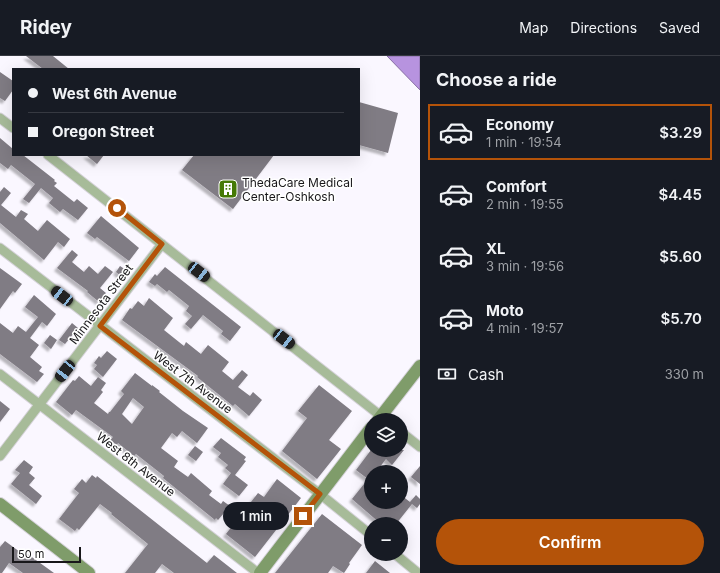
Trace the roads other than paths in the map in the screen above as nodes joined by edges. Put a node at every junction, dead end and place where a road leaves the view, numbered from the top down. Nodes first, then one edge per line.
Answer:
1 (0, 118) edge
2 (12, 127) edge
3 (49, 156) edge
4 (162, 244) junction
5 (0, 248) edge
6 (100, 326) junction
7 (420, 366) edge
8 (0, 374) edge
9 (39, 404) junction
10 (374, 413) edge
11 (386, 413) edge
12 (364, 437) edge
13 (408, 438) edge
14 (420, 447) edge
15 (0, 456) edge
16 (320, 494) junction
17 (0, 504) edge
18 (364, 529) edge
19 (403, 561) edge
20 (89, 573) edge
21 (259, 573) edge
22 (418, 573) edge

1 - 2 street
3 - 4 street
4 - 6 street, Minnesota Street
4 - 10 street
5 - 6 street, West 7th Avenue
6 - 9 street, Minnesota Street
6 - 16 street, West 7th Avenue
7 - 11 main road
8 - 9 street, West 8th Avenue
9 - 15 street, Minnesota Street
9 - 21 street, West 8th Avenue
12 - 16 main road
13 - 14 street
16 - 18 street, West 7th Avenue
16 - 21 main road
17 - 20 main road
19 - 22 street

